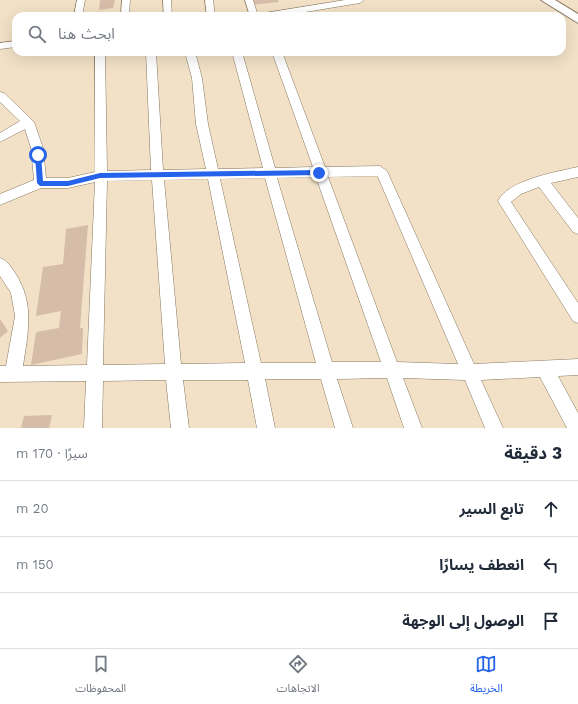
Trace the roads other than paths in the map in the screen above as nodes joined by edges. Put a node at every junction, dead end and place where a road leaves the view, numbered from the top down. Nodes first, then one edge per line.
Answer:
1 (81, 0) edge
2 (126, 0) edge
3 (167, 0) edge
4 (209, 0) edge
5 (249, 0) edge
6 (360, 0) edge
7 (547, 0) edge
8 (559, 0) edge
9 (334, 2) edge
10 (578, 11) edge
11 (79, 12) edge
12 (125, 12) edge
13 (168, 12) edge
14 (210, 12) edge
15 (253, 12) edge
16 (277, 12) edge
17 (578, 19) edge
18 (12, 44) edge
19 (0, 46) edge
20 (100, 56) edge
21 (152, 56) edge
22 (191, 56) edge
23 (238, 56) edge
24 (278, 56) edge
25 (1, 98) edge
26 (28, 122) junction
27 (0, 138) edge
28 (578, 172) edge
29 (271, 173) junction
30 (319, 173) junction
31 (156, 174) junction
32 (212, 175) junction
33 (100, 176) junction
34 (542, 181) junction
35 (40, 183) junction
36 (0, 200) edge
37 (578, 228) edge
38 (0, 264) edge
39 (578, 316) edge
40 (578, 367) edge
41 (544, 368) junction
42 (392, 370) junction
43 (95, 372) junction
44 (173, 372) junction
45 (255, 372) junction
46 (327, 372) junction
47 (469, 372) junction
48 (6, 374) edge
49 (94, 428) edge
50 (180, 428) edge
51 (266, 428) edge
52 (344, 428) edge
53 (413, 428) edge
54 (494, 428) edge
55 (577, 428) edge

1 - 11 street
2 - 12 street
3 - 13 street
4 - 14 street
5 - 15 street
6 - 9 street
7 - 17 street
8 - 10 street
9 - 16 street
18 - 19 street
20 - 33 street
21 - 31 street
22 - 32 street
23 - 29 street
24 - 30 street
25 - 26 street
26 - 27 street
26 - 35 street
28 - 34 street
29 - 30 street
29 - 32 street
29 - 46 street
30 - 42 street
30 - 47 street
31 - 32 street
31 - 33 street
31 - 44 street
32 - 45 street
33 - 35 street
33 - 43 street
34 - 37 street
34 - 39 street
35 - 36 street
38 - 48 street
40 - 41 street
41 - 47 street
41 - 55 street
42 - 46 street
42 - 47 street
42 - 53 street
43 - 44 street
43 - 48 street
43 - 49 street
44 - 45 street
44 - 50 street
45 - 46 street
45 - 51 street
46 - 52 street
47 - 54 street

